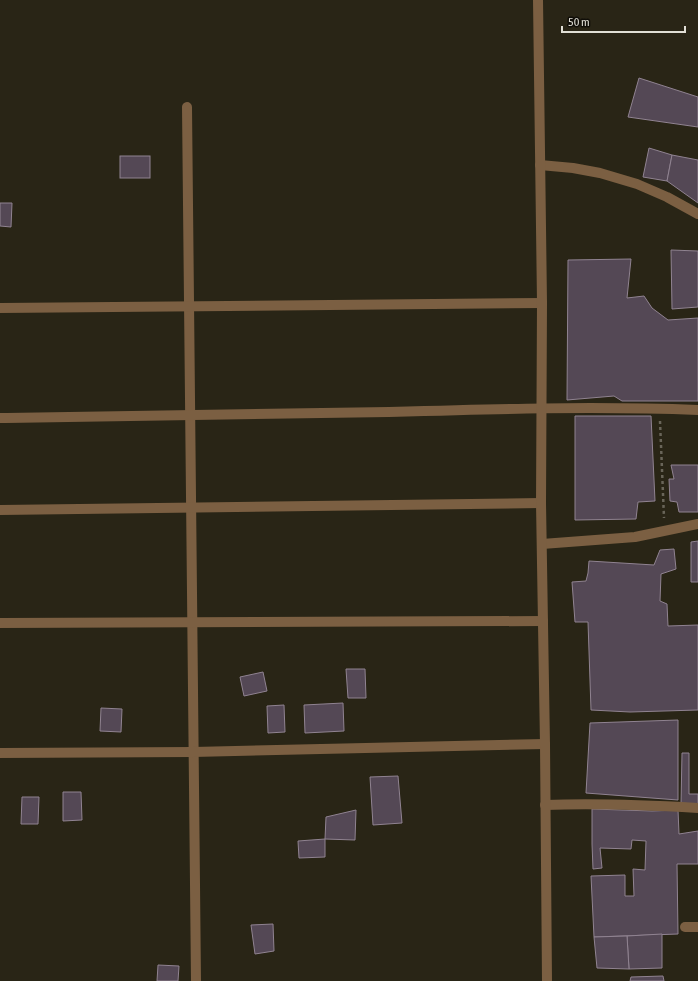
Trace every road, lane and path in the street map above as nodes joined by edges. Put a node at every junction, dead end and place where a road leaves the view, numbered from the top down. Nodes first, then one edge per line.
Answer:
1 (538, 0) edge
2 (187, 107) dead end
3 (540, 165) junction
4 (698, 214) edge
5 (542, 303) junction
6 (188, 306) junction
7 (0, 308) edge
8 (542, 408) junction
9 (660, 408) junction
10 (698, 410) edge
11 (190, 416) junction
12 (0, 418) edge
13 (541, 503) junction
14 (191, 508) junction
15 (0, 510) edge
16 (698, 524) edge
17 (664, 530) junction
18 (542, 544) junction
19 (543, 621) junction
20 (192, 622) junction
21 (0, 623) edge
22 (546, 744) junction
23 (0, 752) edge
24 (193, 752) junction
25 (545, 805) junction
26 (698, 808) edge
27 (685, 927) dead end
28 (698, 927) edge
29 (196, 981) edge
30 (547, 981) edge

1 - 3 street
2 - 6 street
3 - 4 street
3 - 5 street
5 - 6 street
5 - 8 street
6 - 7 street
6 - 11 street
8 - 9 street
8 - 11 street
8 - 13 street
9 - 10 street
9 - 17 path
11 - 12 street
11 - 14 street
13 - 14 street
13 - 18 street
14 - 15 street
14 - 20 street
16 - 17 street
17 - 18 street
18 - 19 street
19 - 20 street
19 - 22 street
20 - 21 street
20 - 24 street
22 - 24 street
22 - 25 street
23 - 24 street
24 - 29 street
25 - 26 street
25 - 30 street
27 - 28 street

